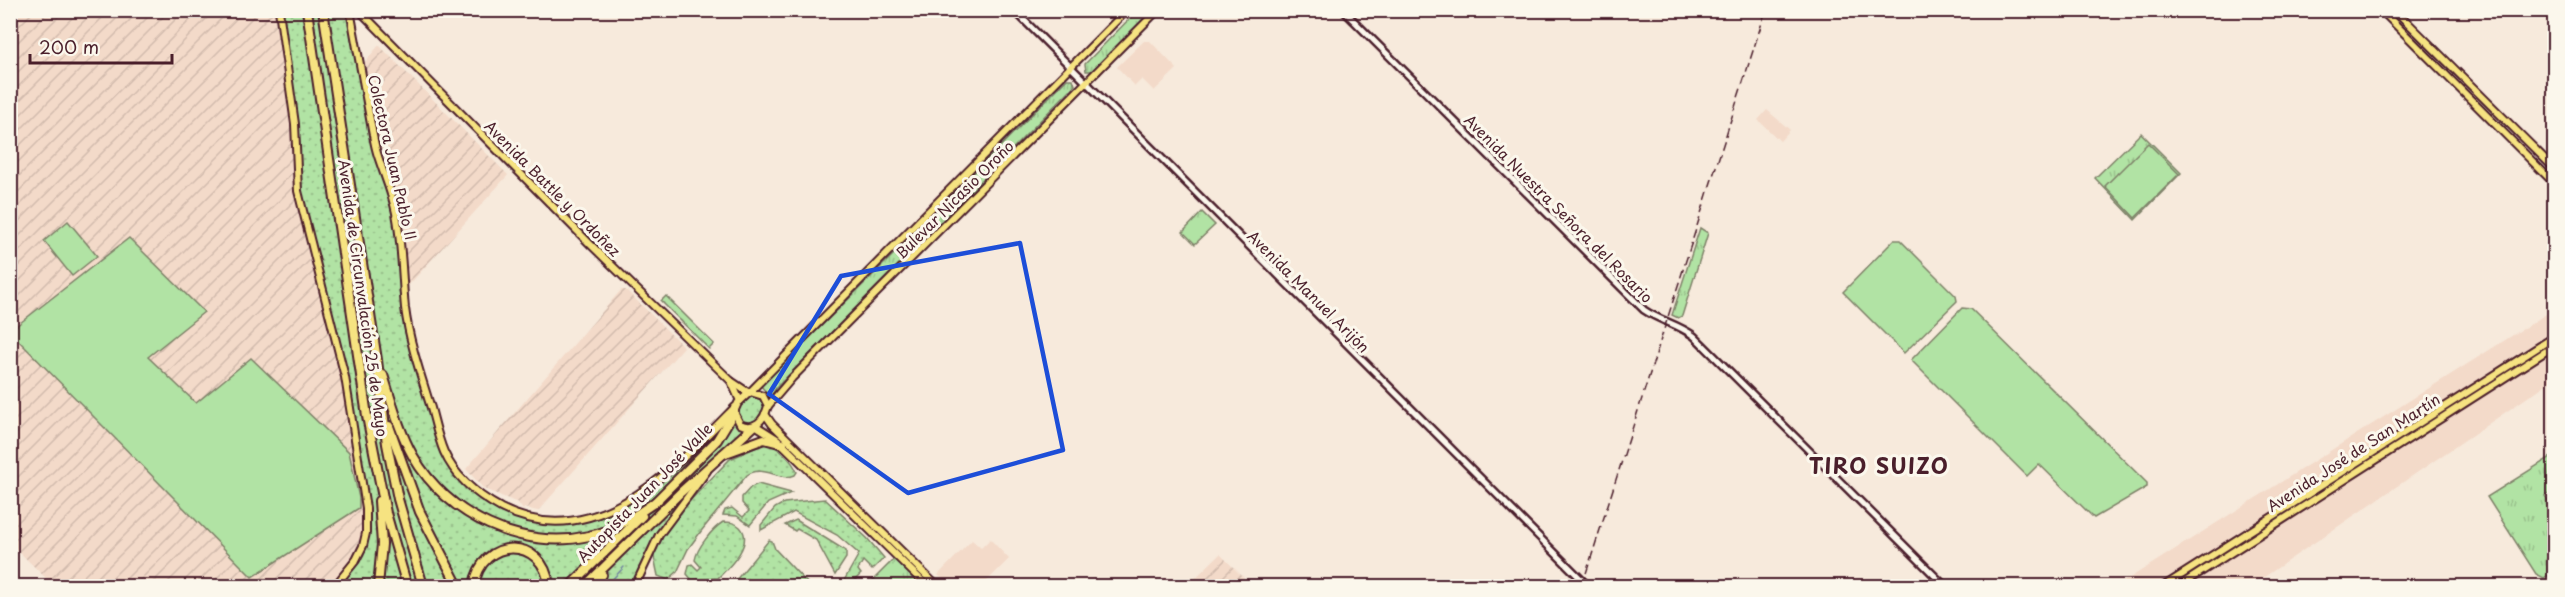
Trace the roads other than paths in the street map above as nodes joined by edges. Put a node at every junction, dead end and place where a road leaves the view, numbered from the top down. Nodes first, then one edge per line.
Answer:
1 (279, 10) edge
2 (307, 10) edge
3 (323, 10) edge
4 (350, 10) edge
5 (359, 10) edge
6 (1014, 10) edge
7 (1127, 10) edge
8 (1158, 10) edge
9 (1343, 10) edge
10 (2381, 10) edge
11 (2395, 10) edge
12 (1071, 68) junction
13 (1086, 82) junction
14 (2554, 168) edge
15 (2554, 183) edge
16 (2554, 337) edge
17 (2554, 345) edge
18 (377, 360) junction
19 (731, 381) junction
20 (750, 392) junction
21 (740, 401) junction
22 (768, 406) junction
23 (735, 410) junction
24 (384, 411) junction
25 (765, 414) junction
26 (754, 426) junction
27 (783, 444) junction
28 (721, 455) junction
29 (713, 462) junction
30 (377, 475) junction
31 (658, 500) junction
32 (624, 548) junction
33 (335, 586) edge
34 (378, 586) edge
35 (407, 586) edge
36 (423, 586) edge
37 (458, 586) edge
38 (474, 586) edge
39 (549, 586) edge
40 (570, 586) edge
41 (585, 586) edge
42 (594, 586) edge
43 (635, 586) edge
44 (927, 586) edge
45 (937, 586) edge
46 (1588, 586) edge
47 (1945, 586) edge
48 (2164, 586) edge
49 (2179, 586) edge

1 - 33 main road
2 - 30 highway, Avenida de Circunvalación 25 de Mayo
3 - 18 highway, Avenida de Circunvalación 25 de Mayo
4 - 23 main road, Colectora Juan Pablo II
5 - 19 main road, Avenida Battle y Ordoñez
6 - 12 street, Avenida Manuel Arijón
7 - 12 main road, Bulevar Nicasio Oroño
8 - 13 main road, Bulevar Nicasio Oroño
9 - 47 street, Avenida Nuestra Señora del Rosario
10 - 15 main road
11 - 14 main road
12 - 13 street, Avenida Manuel Arijón
12 - 20 main road, Bulevar Nicasio Oroño
13 - 22 main road, Bulevar Nicasio Oroño
13 - 46 street, Avenida Manuel Arijón
16 - 48 main road, Avenida José de San Martín
17 - 49 main road, Avenida José de San Martín
18 - 24 highway, Avenida de Circunvalación 25 de Mayo
18 - 31 highway
19 - 20 main road, Avenida Battle y Ordoñez
19 - 21 main road, Avenida Battle y Ordoñez
20 - 21 main road
20 - 22 main road
21 - 23 main road
22 - 25 main road
23 - 26 main road
23 - 31 highway, Autopista Juan José Valle
24 - 36 highway, Avenida de Circunvalación 25 de Mayo
24 - 37 highway
25 - 26 main road
25 - 45 main road
26 - 27 main road
26 - 28 highway, Autopista Juan José Valle
27 - 28 highway
27 - 44 main road
28 - 29 highway, Autopista Juan José Valle
29 - 32 highway, Autopista Juan José Valle
29 - 43 main road
30 - 34 highway
30 - 35 highway, Avenida de Circunvalación 25 de Mayo
31 - 40 highway, Autopista Juan José Valle
32 - 41 highway, Autopista Juan José Valle
32 - 42 highway
38 - 39 highway

